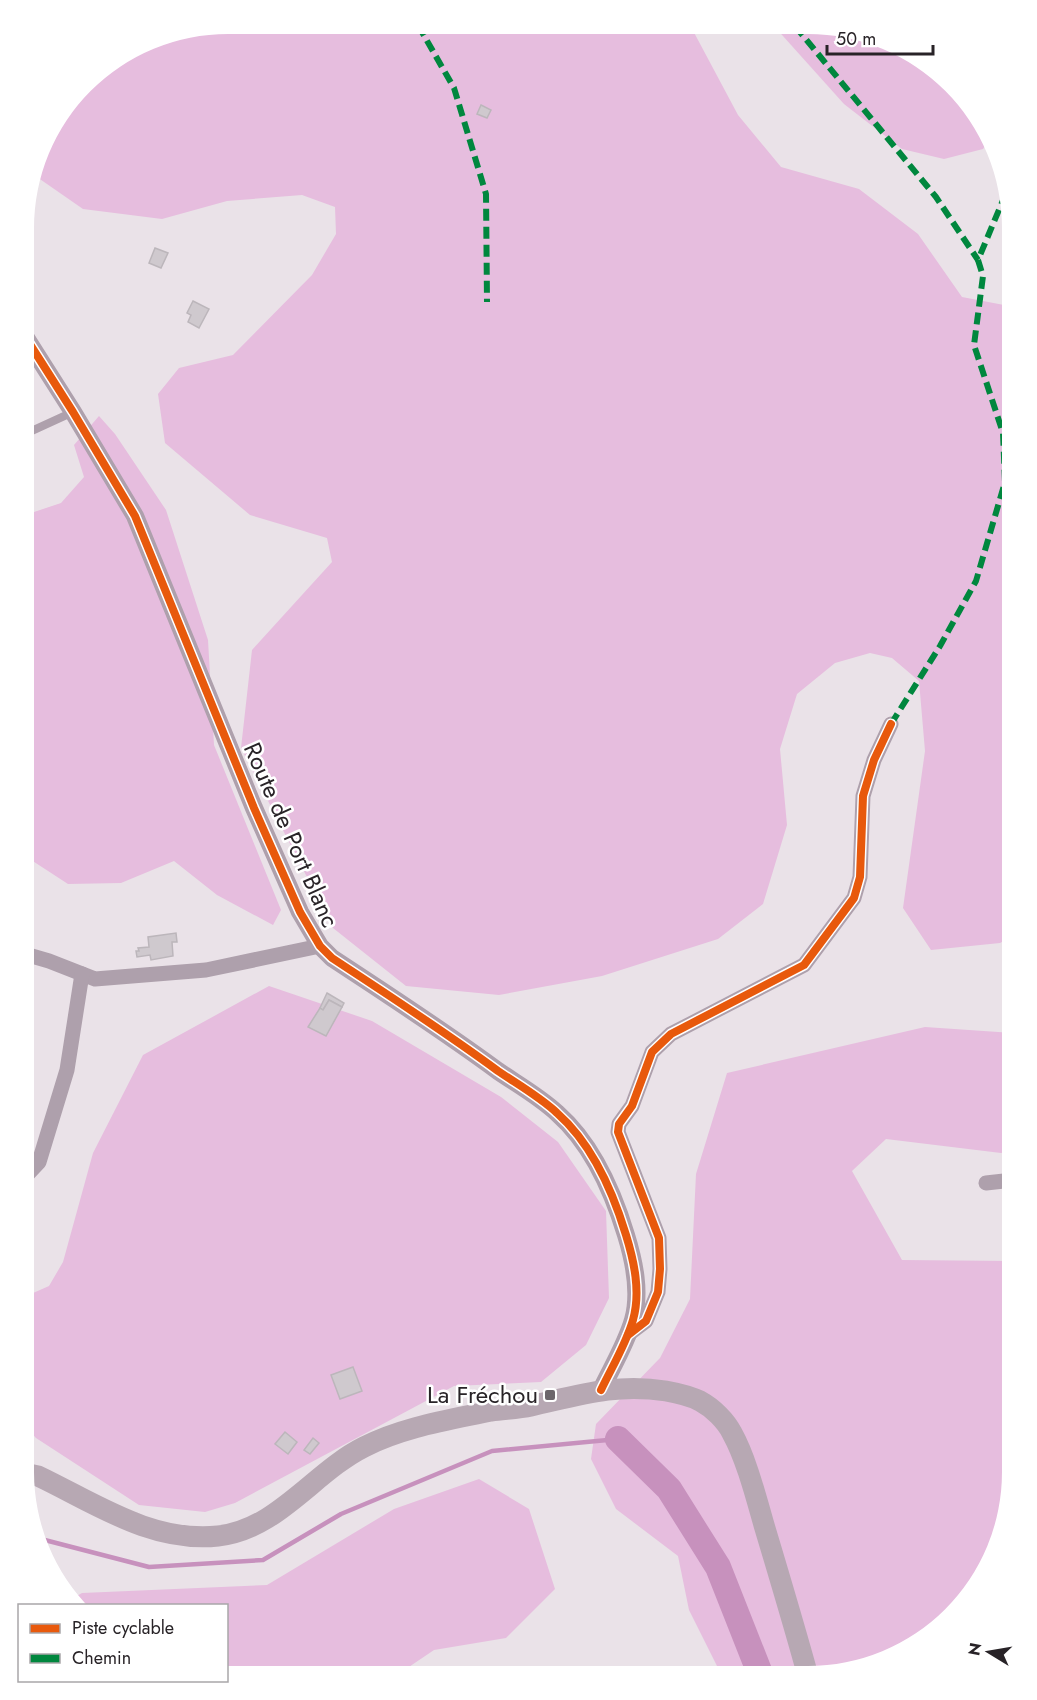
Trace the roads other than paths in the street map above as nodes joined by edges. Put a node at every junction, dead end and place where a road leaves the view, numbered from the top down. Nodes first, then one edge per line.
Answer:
1 (34, 351) edge
2 (73, 412) junction
3 (34, 430) edge
4 (891, 724) dead end
5 (320, 946) junction
6 (34, 957) edge
7 (82, 974) junction
8 (34, 1167) edge
9 (1002, 1181) edge
10 (986, 1183) dead end
11 (626, 1336) junction
12 (600, 1390) junction
13 (34, 1475) edge
14 (805, 1666) edge

1 - 2 street, Route de Port Blanc
2 - 3 lane
2 - 5 street, Route de Port Blanc
4 - 11 street
5 - 7 street
5 - 11 street, Route de Port Blanc
6 - 7 street
7 - 8 street
9 - 10 street
11 - 12 street, Route de Port Blanc
12 - 13 main road
12 - 14 main road

